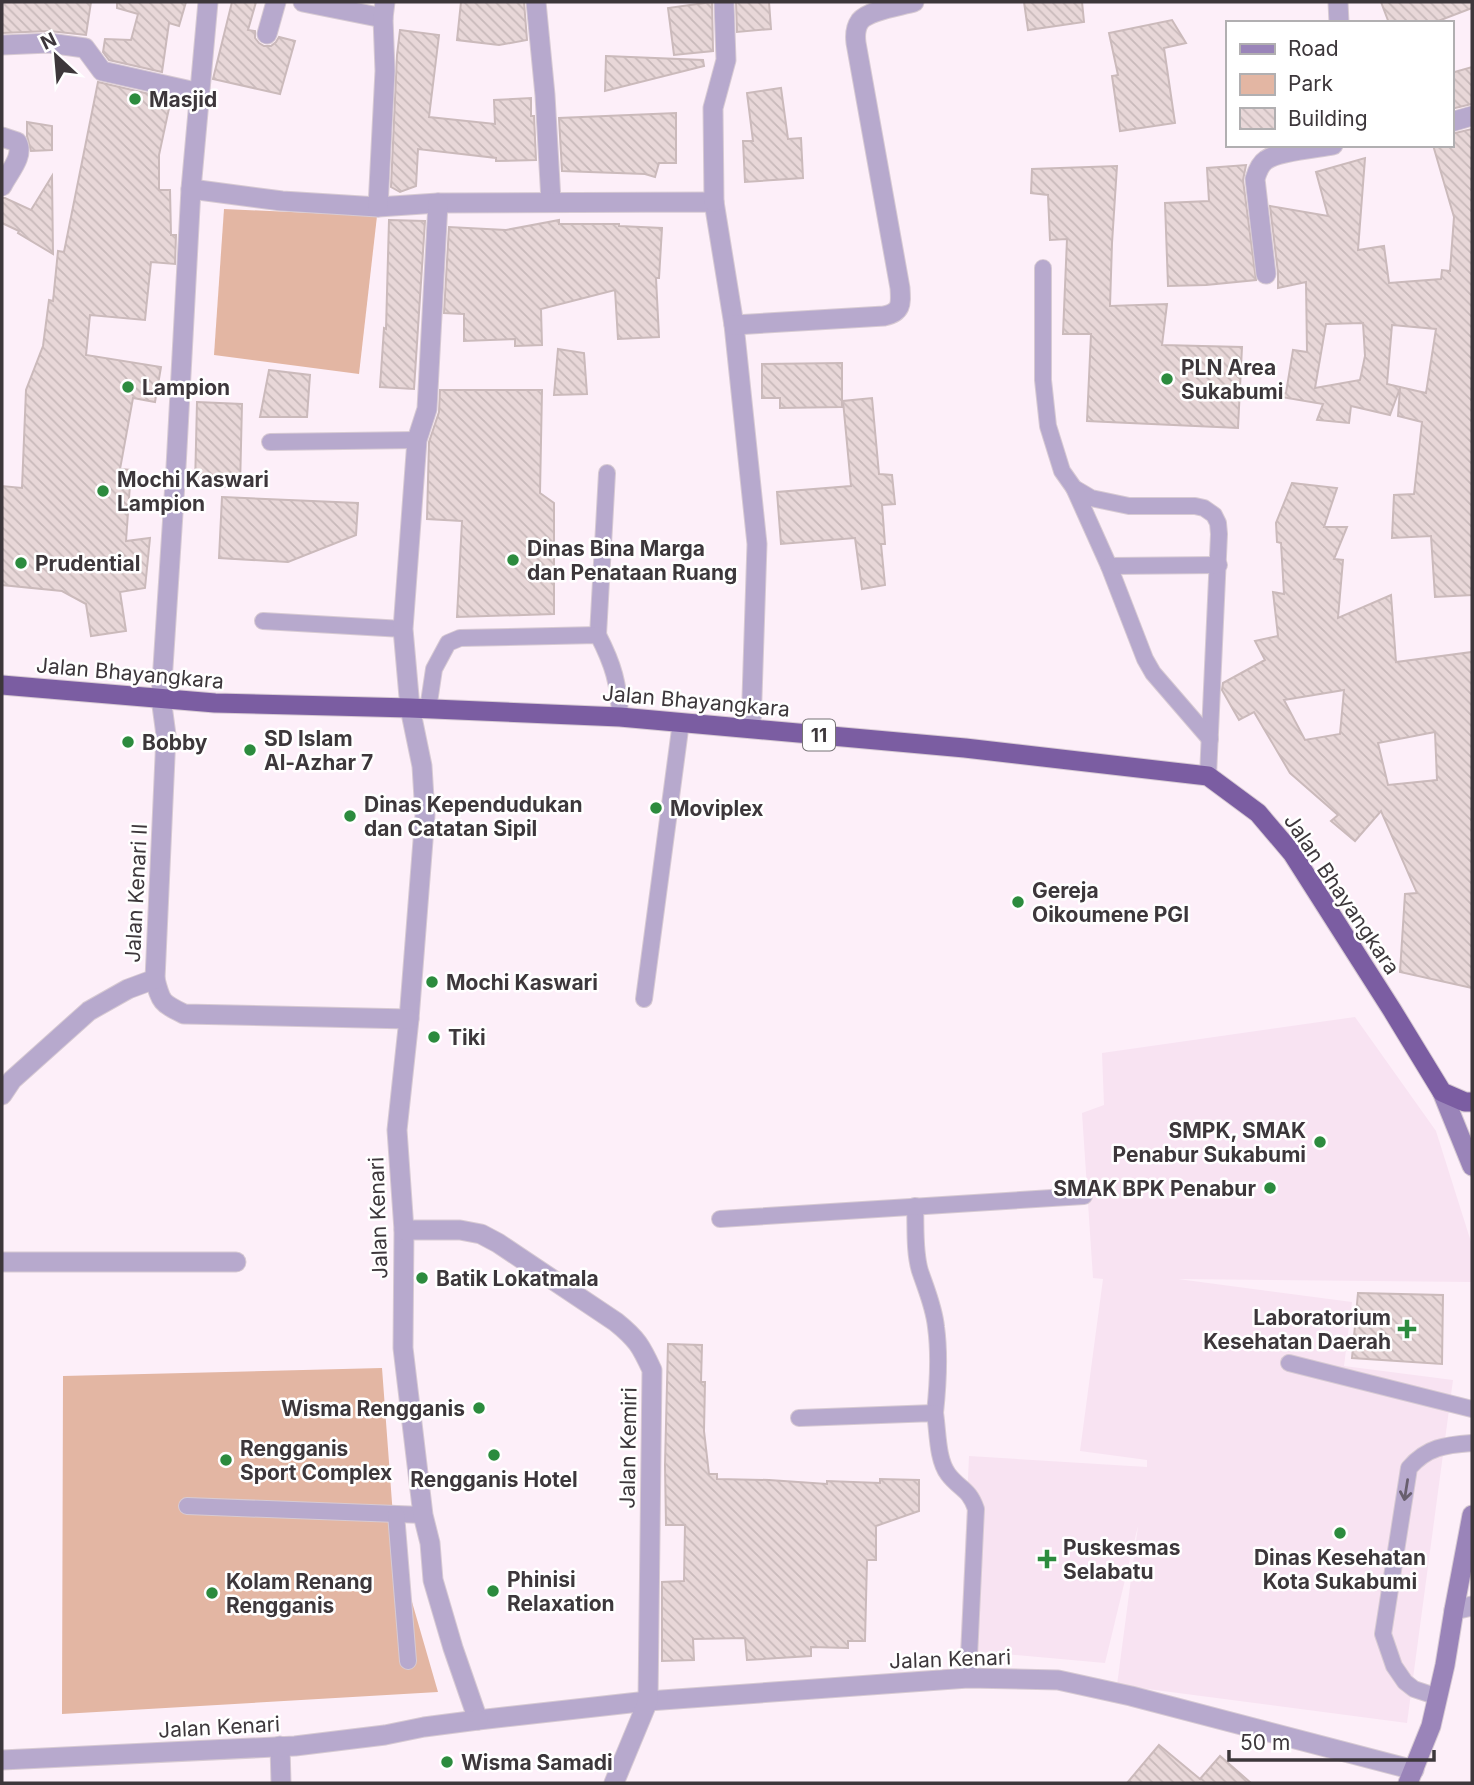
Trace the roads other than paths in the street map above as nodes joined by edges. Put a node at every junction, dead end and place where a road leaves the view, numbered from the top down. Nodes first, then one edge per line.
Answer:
1 (208, 2) edge
2 (276, 2) edge
3 (303, 2) edge
4 (536, 2) edge
5 (724, 2) edge
6 (914, 2) edge
7 (1338, 2) edge
8 (384, 10) edge
9 (1339, 21) edge
10 (267, 34) dead end
11 (2, 45) edge
12 (200, 93) junction
13 (1472, 116) edge
14 (1453, 121) edge
15 (2, 137) edge
16 (1322, 147) edge
17 (2, 186) edge
18 (191, 189) junction
19 (551, 201) junction
20 (714, 202) junction
21 (438, 203) junction
22 (378, 207) junction
23 (1043, 268) dead end
24 (1266, 274) dead end
25 (734, 325) junction
26 (417, 440) junction
27 (270, 442) dead end
28 (607, 473) dead end
29 (1074, 488) junction
30 (1219, 565) junction
31 (1109, 566) junction
32 (264, 621) dead end
33 (403, 629) junction
34 (598, 635) junction
35 (2, 685) edge
36 (162, 698) junction
37 (419, 709) junction
38 (620, 717) junction
39 (681, 722) junction
40 (751, 728) junction
41 (1210, 739) junction
42 (1208, 776) junction
43 (155, 979) junction
44 (644, 999) dead end
45 (409, 1020) junction
46 (1442, 1092) junction
47 (2, 1095) edge
48 (1472, 1102) edge
49 (1472, 1166) edge
50 (1084, 1196) dead end
51 (915, 1206) junction
52 (720, 1219) dead end
53 (404, 1230) junction
54 (2, 1262) edge
55 (236, 1262) dead end
56 (1289, 1363) dead end
57 (1472, 1409) edge
58 (935, 1413) junction
59 (799, 1418) dead end
60 (1472, 1443) edge
61 (187, 1506) dead end
62 (396, 1514) junction
63 (423, 1515) junction
64 (1472, 1516) edge
65 (1463, 1608) edge
66 (408, 1661) dead end
67 (968, 1678) junction
68 (1438, 1697) junction
69 (648, 1701) junction
70 (478, 1720) junction
71 (280, 1746) junction
72 (2, 1760) edge
73 (1411, 1776) edge
74 (281, 1783) edge
75 (614, 1783) edge

1 - 12 street, Jalan Kenari II
2 - 10 street
3 - 8 street
4 - 19 street
5 - 20 street
6 - 25 street
7 - 9 street
8 - 22 street
11 - 12 street
12 - 18 street, Jalan Kenari II
13 - 14 street
15 - 17 street
16 - 24 street
18 - 22 street
18 - 36 street, Jalan Kenari II
19 - 20 street
19 - 21 street
20 - 25 street
21 - 22 street
21 - 26 street, Jalan Kenari
23 - 29 lane
25 - 40 street
26 - 27 lane
26 - 33 street, Jalan Kenari
28 - 34 lane
29 - 30 lane
29 - 31 lane
30 - 31 lane
30 - 41 lane
31 - 41 lane
32 - 33 lane
33 - 37 street, Jalan Kenari
34 - 37 lane
34 - 38 lane
35 - 36 highway, Jalan Bhayangkara / 11
36 - 37 highway, Jalan Bhayangkara / 11
36 - 43 street, Jalan Kenari II
37 - 38 highway, Jalan Bhayangkara / 11
37 - 45 street, Jalan Kenari
38 - 39 highway, Jalan Bhayangkara / 11
39 - 40 highway, Jalan Bhayangkara / 11
39 - 44 lane
40 - 42 highway, Jalan Bhayangkara / 11
41 - 42 lane
42 - 46 highway, Jalan Bhayangkara / 11
43 - 45 street
43 - 47 street, Jalan Kenari II
45 - 53 street, Jalan Kenari
46 - 48 highway
46 - 49 main road
50 - 51 lane
51 - 52 lane
51 - 58 lane
53 - 63 street, Jalan Kenari
53 - 69 street, Jalan Kemiri
54 - 55 street
56 - 57 lane
58 - 59 lane
58 - 67 lane
60 -> 68 lane
61 - 62 lane
62 - 63 lane
62 - 66 lane
63 - 70 street, Jalan Kenari
64 - 65 main road
65 - 68 main road
67 - 69 street, Jalan Kenari
67 - 73 street, Jalan Kenari
68 - 73 main road
69 - 70 street, Jalan Kenari
69 - 75 street
70 - 71 street, Jalan Kenari
71 - 72 street, Jalan Kenari
71 - 74 street

